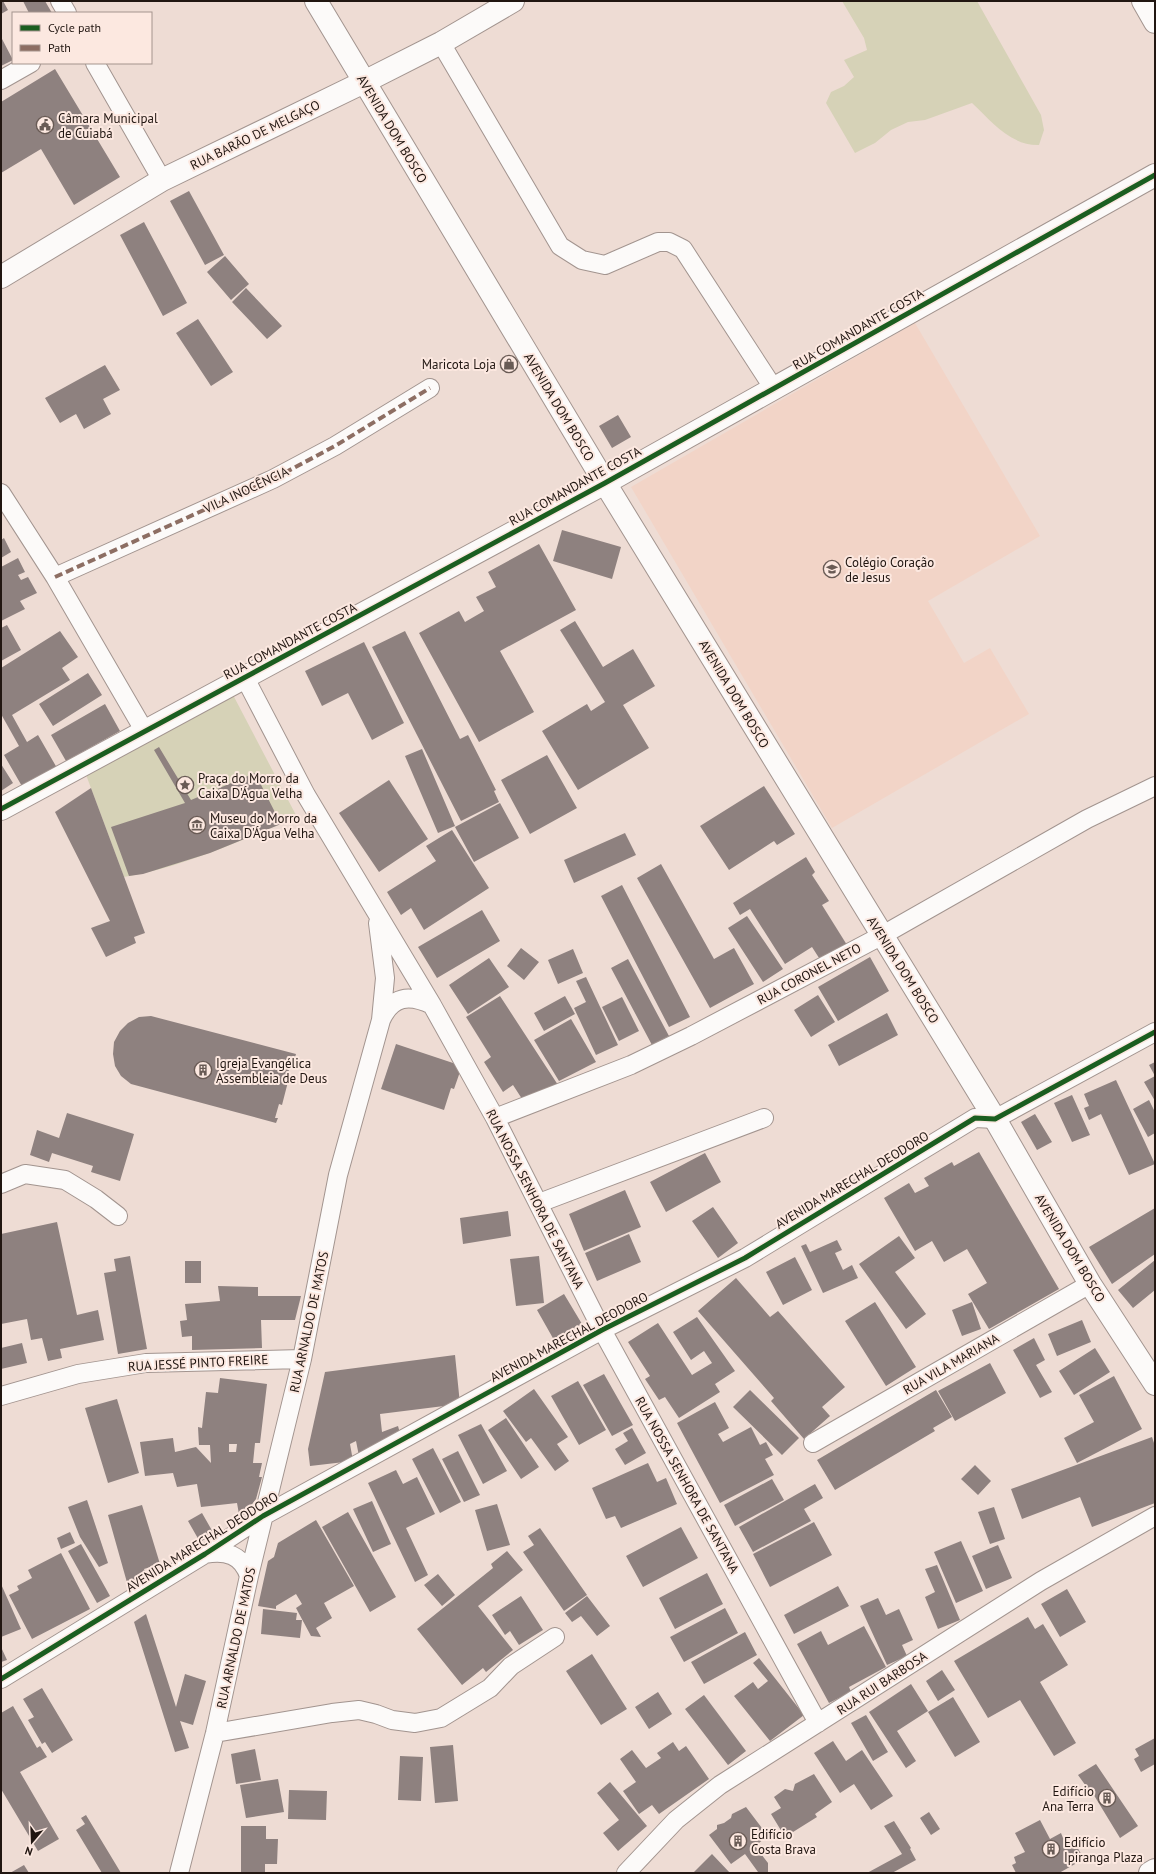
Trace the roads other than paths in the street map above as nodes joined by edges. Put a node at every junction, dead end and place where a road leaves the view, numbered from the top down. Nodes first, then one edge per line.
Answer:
1 (60, 1) edge
2 (316, 1) edge
3 (513, 1) edge
4 (1143, 1) edge
5 (66, 12) edge
6 (1155, 22) edge
7 (440, 43) junction
8 (29, 64) edge
9 (96, 64) edge
10 (1, 80) edge
11 (364, 82) junction
12 (1155, 175) edge
13 (162, 180) junction
14 (1, 277) edge
15 (430, 388) dead end
16 (774, 390) junction
17 (605, 483) junction
18 (1, 493) edge
19 (55, 577) junction
20 (245, 678) junction
21 (145, 732) junction
22 (1155, 786) edge
23 (1, 809) edge
24 (375, 910) junction
25 (881, 936) junction
26 (432, 1005) junction
27 (381, 1020) junction
28 (1155, 1032) edge
29 (495, 1118) junction
30 (764, 1118) dead end
31 (995, 1119) junction
32 (1, 1184) edge
33 (539, 1204) junction
34 (118, 1216) dead end
35 (1090, 1284) junction
36 (602, 1330) junction
37 (302, 1359) junction
38 (1155, 1384) edge
39 (1, 1396) edge
40 (813, 1443) dead end
41 (263, 1516) junction
42 (1155, 1516) edge
43 (205, 1554) junction
44 (249, 1576) junction
45 (555, 1637) dead end
46 (1, 1679) edge
47 (818, 1724) junction
48 (215, 1733) junction
49 (1155, 1870) edge
50 (180, 1872) edge
51 (626, 1873) edge
52 (1150, 1873) edge

1 - 5 street
2 - 11 street, AVENIDA DOM BOSCO
3 - 7 street, RUA BARÃO DE MELGAÇO
4 - 6 street
7 - 11 street, RUA BARÃO DE MELGAÇO
7 - 16 street
8 - 10 street
9 - 13 street
11 - 13 street, RUA BARÃO DE MELGAÇO
11 - 17 street, AVENIDA DOM BOSCO
12 - 16 street, RUA COMANDANTE COSTA
13 - 14 street, RUA BARÃO DE MELGAÇO
15 - 19 street, VILA INOCÊNCIA
16 - 17 street, RUA COMANDANTE COSTA
17 - 20 street, RUA COMANDANTE COSTA
17 - 25 street, AVENIDA DOM BOSCO
18 - 19 street
19 - 21 street
20 - 21 street, RUA COMANDANTE COSTA
20 - 24 street, RUA NOSSA SENHORA DE SANTANA
21 - 23 street, RUA COMANDANTE COSTA
22 - 25 street, RUA CORONEL NETO
24 - 26 street, RUA NOSSA SENHORA DE SANTANA
24 - 27 street, RUA ARNALDO DE MATOS
25 - 29 street, RUA CORONEL NETO
25 - 31 street, AVENIDA DOM BOSCO
26 - 27 street
26 - 29 street, RUA NOSSA SENHORA DE SANTANA
27 - 37 street, RUA ARNALDO DE MATOS
28 - 31 street
29 - 33 street, RUA NOSSA SENHORA DE SANTANA
30 - 33 street
31 - 35 street, AVENIDA DOM BOSCO
31 - 36 street, AVENIDA MARECHAL DEODORO
32 - 34 street
33 - 36 street, RUA NOSSA SENHORA DE SANTANA
35 - 38 street, AVENIDA DOM BOSCO
35 - 40 street, RUA VILA MARIANA
36 - 41 street, AVENIDA MARECHAL DEODORO
36 - 47 street, RUA NOSSA SENHORA DE SANTANA
37 - 39 street, RUA JESSÉ PINTO FREIRE
37 - 41 street, RUA ARNALDO DE MATOS
41 - 43 street, AVENIDA MARECHAL DEODORO
41 - 44 street, RUA ARNALDO DE MATOS
42 - 47 street, RUA RUI BARBOSA
43 - 44 street
43 - 46 street, AVENIDA MARECHAL DEODORO
44 - 48 street, RUA ARNALDO DE MATOS
45 - 48 street
47 - 51 street, RUA RUI BARBOSA
48 - 50 street, RUA ARNALDO DE MATOS
49 - 52 street

